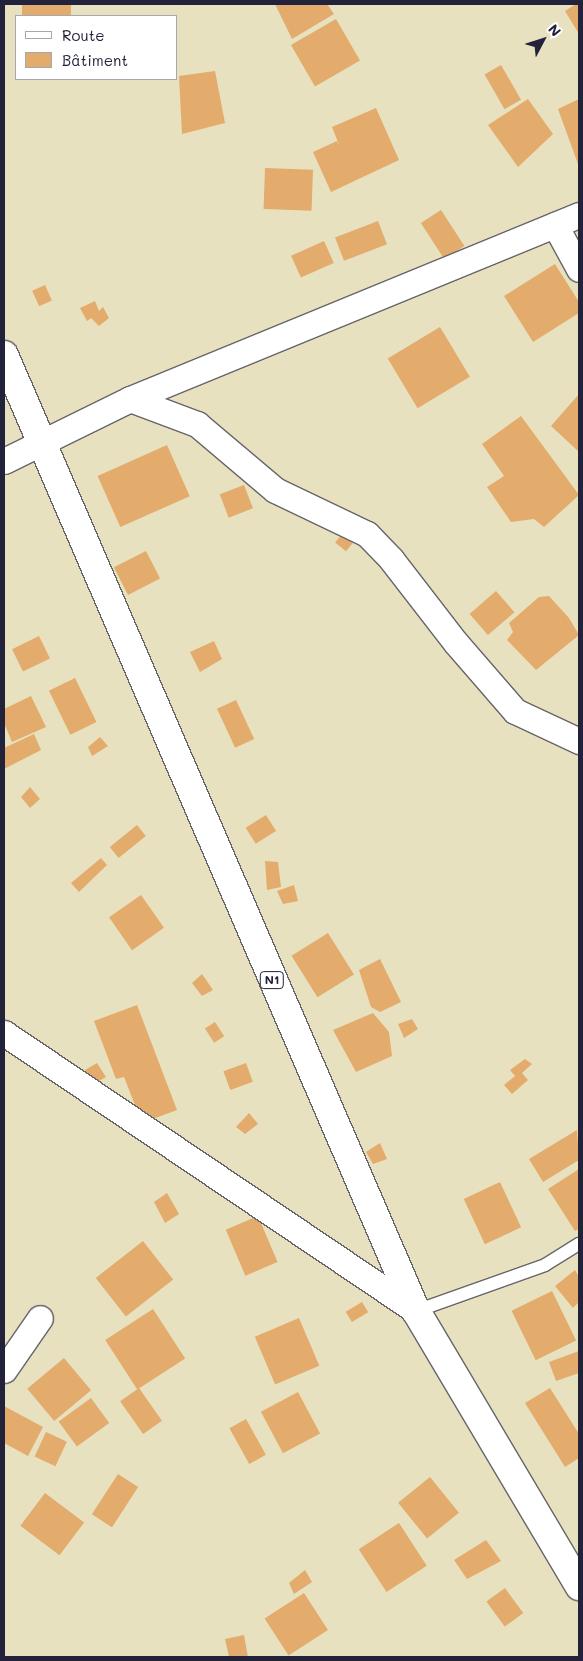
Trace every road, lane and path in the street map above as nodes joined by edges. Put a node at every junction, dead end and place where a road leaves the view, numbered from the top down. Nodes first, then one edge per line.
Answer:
1 (579, 214) edge
2 (555, 224) junction
3 (579, 269) edge
4 (4, 355) edge
5 (130, 399) junction
6 (40, 444) junction
7 (4, 461) edge
8 (579, 741) edge
9 (4, 1033) edge
10 (579, 1244) edge
11 (416, 1311) junction
12 (40, 1318) dead end
13 (4, 1370) edge
14 (579, 1586) edge

1 - 2 street
2 - 3 street
2 - 5 street
4 - 6 highway, N1
5 - 6 street
5 - 8 street
6 - 7 street
6 - 11 highway, N1
9 - 11 street
10 - 11 lane
11 - 14 highway, N1
12 - 13 street

